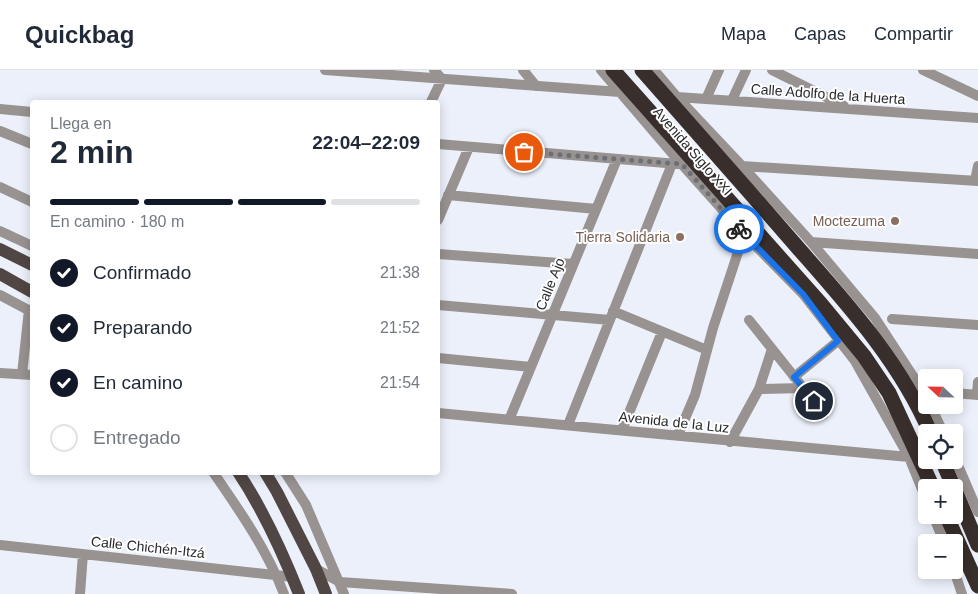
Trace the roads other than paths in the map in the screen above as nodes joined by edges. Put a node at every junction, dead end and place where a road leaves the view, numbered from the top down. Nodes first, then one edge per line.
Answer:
1 (325, 70) edge
2 (434, 70) edge
3 (523, 70) edge
4 (601, 70) edge
5 (613, 70) edge
6 (642, 70) edge
7 (654, 70) edge
8 (719, 70) edge
9 (746, 70) edge
10 (772, 70) edge
11 (923, 70) edge
12 (356, 71) edge
13 (442, 79) junction
14 (536, 86) junction
15 (620, 92) junction
16 (978, 96) edge
17 (677, 97) junction
18 (706, 99) junction
19 (432, 100) edge
20 (732, 100) junction
21 (0, 109) edge
22 (849, 109) junction
23 (30, 112) edge
24 (978, 118) edge
25 (0, 131) edge
26 (30, 143) edge
27 (440, 144) edge
28 (469, 147) junction
29 (617, 159) junction
30 (677, 164) junction
31 (978, 166) edge
32 (737, 169) junction
33 (976, 181) edge
34 (0, 187) edge
35 (448, 195) junction
36 (30, 201) edge
37 (596, 209) junction
38 (440, 215) edge
39 (0, 231) edge
40 (744, 234) junction
41 (811, 242) junction
42 (30, 245) edge
43 (0, 250) edge
44 (440, 254) edge
45 (978, 254) edge
46 (30, 262) edge
47 (574, 264) junction
48 (0, 274) edge
49 (30, 291) edge
50 (0, 295) edge
51 (440, 305) edge
52 (30, 310) edge
53 (552, 315) junction
54 (611, 315) junction
55 (892, 319) dead end
56 (749, 320) dead end
57 (30, 325) edge
58 (978, 326) edge
59 (662, 332) junction
60 (838, 341) junction
61 (772, 349) junction
62 (707, 350) junction
63 (28, 352) edge
64 (440, 358) edge
65 (531, 367) junction
66 (0, 372) edge
67 (27, 375) edge
68 (794, 377) junction
69 (918, 382) edge
70 (978, 382) edge
71 (803, 388) junction
72 (759, 389) junction
73 (963, 394) edge
74 (977, 395) edge
75 (440, 413) edge
76 (824, 414) dead end
77 (928, 419) edge
78 (509, 420) junction
79 (902, 420) junction
80 (568, 425) junction
81 (622, 430) junction
82 (678, 435) junction
83 (730, 442) junction
84 (908, 457) junction
85 (960, 469) edge
86 (215, 475) edge
87 (240, 475) edge
88 (267, 475) edge
89 (287, 475) edge
90 (929, 479) edge
91 (918, 480) edge
92 (963, 509) edge
93 (978, 512) edge
94 (949, 524) edge
95 (0, 545) edge
96 (978, 545) edge
97 (82, 554) junction
98 (316, 569) junction
99 (277, 575) junction
100 (293, 577) junction
101 (957, 579) edge
102 (340, 582) junction
103 (978, 586) edge
104 (80, 594) edge
105 (284, 594) edge
106 (299, 594) edge
107 (326, 594) edge
108 (344, 594) edge
109 (512, 594) edge
110 (962, 594) edge

1 - 12 street
2 - 13 street
3 - 14 street
4 - 15 street, Avenida Siglo XXI
5 - 79 highway, Avenida Siglo XXI
6 - 32 highway, Avenida Siglo XXI
7 - 17 street, Avenida Siglo XXI
8 - 18 street
9 - 20 street
10 - 22 street
11 - 16 street
12 - 13 street
13 - 14 street
13 - 19 street
14 - 15 street
15 - 30 street, Avenida Siglo XXI
17 - 18 street, Calle Adolfo de la Huerta
17 - 32 street, Avenida Siglo XXI
18 - 20 street, Calle Adolfo de la Huerta
20 - 22 street, Calle Adolfo de la Huerta
21 - 23 street
22 - 24 street, Calle Adolfo de la Huerta
25 - 26 street
27 - 28 street
28 - 29 street
28 - 35 street
29 - 30 street
29 - 37 street, Calle Ajo
30 - 40 street, Avenida Siglo XXI
30 - 54 street
31 - 33 street
32 - 33 street
32 - 41 street, Avenida Siglo XXI
32 - 77 highway, Avenida Siglo XXI
34 - 36 street
35 - 37 street
35 - 38 street
37 - 47 street, Calle Ajo
39 - 42 street
40 - 60 street, Avenida Siglo XXI
40 - 62 street
41 - 45 street
41 - 69 street, Avenida Siglo XXI
43 - 46 main road
44 - 47 street
47 - 53 street, Calle Ajo
48 - 49 main road
50 - 52 street
51 - 53 street
53 - 54 street
53 - 65 street, Calle Ajo
54 - 59 street
54 - 80 street
55 - 58 street
56 - 61 street
57 - 63 street
59 - 62 street
59 - 81 street
60 - 68 street
60 - 84 street, Avenida Siglo XXI
61 - 68 street
61 - 72 street
62 - 82 street
63 - 67 street
64 - 65 street
65 - 78 street, Calle Ajo
66 - 67 street
68 - 71 street
70 - 74 street
71 - 72 street
71 - 76 street
72 - 83 street
73 - 74 street
75 - 78 street, Avenida de la Luz
77 - 79 highway
78 - 80 street, Avenida de la Luz
79 - 90 highway, Avenida Siglo XXI
80 - 81 street, Avenida de la Luz
81 - 82 street, Avenida de la Luz
82 - 83 street, Avenida de la Luz
83 - 84 street, Avenida de la Luz
84 - 91 street, Avenida Siglo XXI
85 - 93 street
86 - 99 street
87 - 100 main road
88 - 98 main road
89 - 102 street
92 - 96 highway
94 - 103 highway
95 - 97 street, Calle Chichén-Itzá
97 - 99 street, Calle Chichén-Itzá
97 - 104 street
98 - 102 street
98 - 107 main road
99 - 100 street, Calle Chichén-Itzá
99 - 105 street
100 - 106 main road
101 - 110 street
102 - 108 street
102 - 109 street

